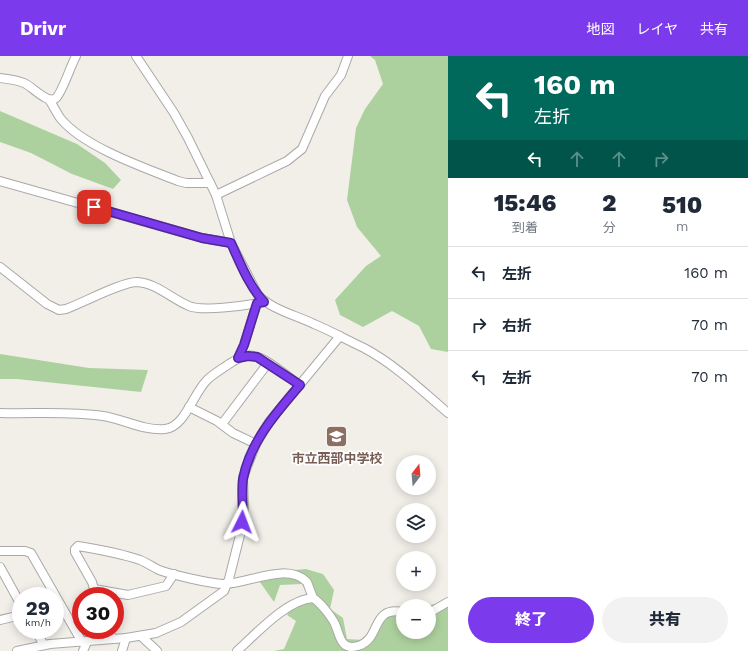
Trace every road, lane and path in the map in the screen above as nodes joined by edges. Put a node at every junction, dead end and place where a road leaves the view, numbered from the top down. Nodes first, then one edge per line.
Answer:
1 (76, 56) edge
2 (136, 56) edge
3 (348, 56) edge
4 (0, 78) edge
5 (50, 101) junction
6 (0, 181) edge
7 (210, 183) junction
8 (216, 195) junction
9 (231, 243) junction
10 (0, 267) edge
11 (260, 302) junction
12 (340, 336) junction
13 (238, 358) junction
14 (268, 363) junction
15 (300, 385) junction
16 (189, 407) junction
17 (0, 413) edge
18 (448, 414) edge
19 (222, 424) junction
20 (256, 444) junction
21 (0, 550) edge
22 (0, 567) edge
23 (174, 574) junction
24 (228, 584) junction
25 (92, 587) edge
26 (12, 589) edge
27 (124, 594) edge
28 (312, 598) junction
29 (448, 602) edge
30 (436, 609) edge
31 (396, 611) edge
32 (12, 617) edge
33 (0, 620) edge
34 (141, 636) junction
35 (126, 638) joint
36 (40, 639) edge
37 (114, 639) edge
38 (84, 642) junction
39 (44, 645) junction
40 (17, 651) edge
41 (82, 651) edge
42 (122, 651) edge
43 (157, 651) edge
44 (237, 651) edge

1 - 5 street
2 - 7 street
3 - 8 street
4 - 5 street
5 - 7 street
6 - 9 street
7 - 8 street
8 - 9 street
9 - 11 street
10 - 11 street
11 - 12 street
11 - 13 street
12 - 15 street
12 - 18 street
13 - 14 street
13 - 16 street
14 - 15 street
14 - 19 street
15 - 20 street
16 - 17 street
16 - 19 street
19 - 20 street
20 - 24 street
21 - 38 street
22 - 26 street
23 - 24 street
23 - 25 street
23 - 27 street
24 - 28 street
24 - 34 street
28 - 31 street
28 - 44 street
29 - 30 street
32 - 33 street
34 - 35 street
34 - 43 street
35 - 42 street
36 - 39 street
37 - 38 street
38 - 39 street
38 - 41 street
39 - 40 street

